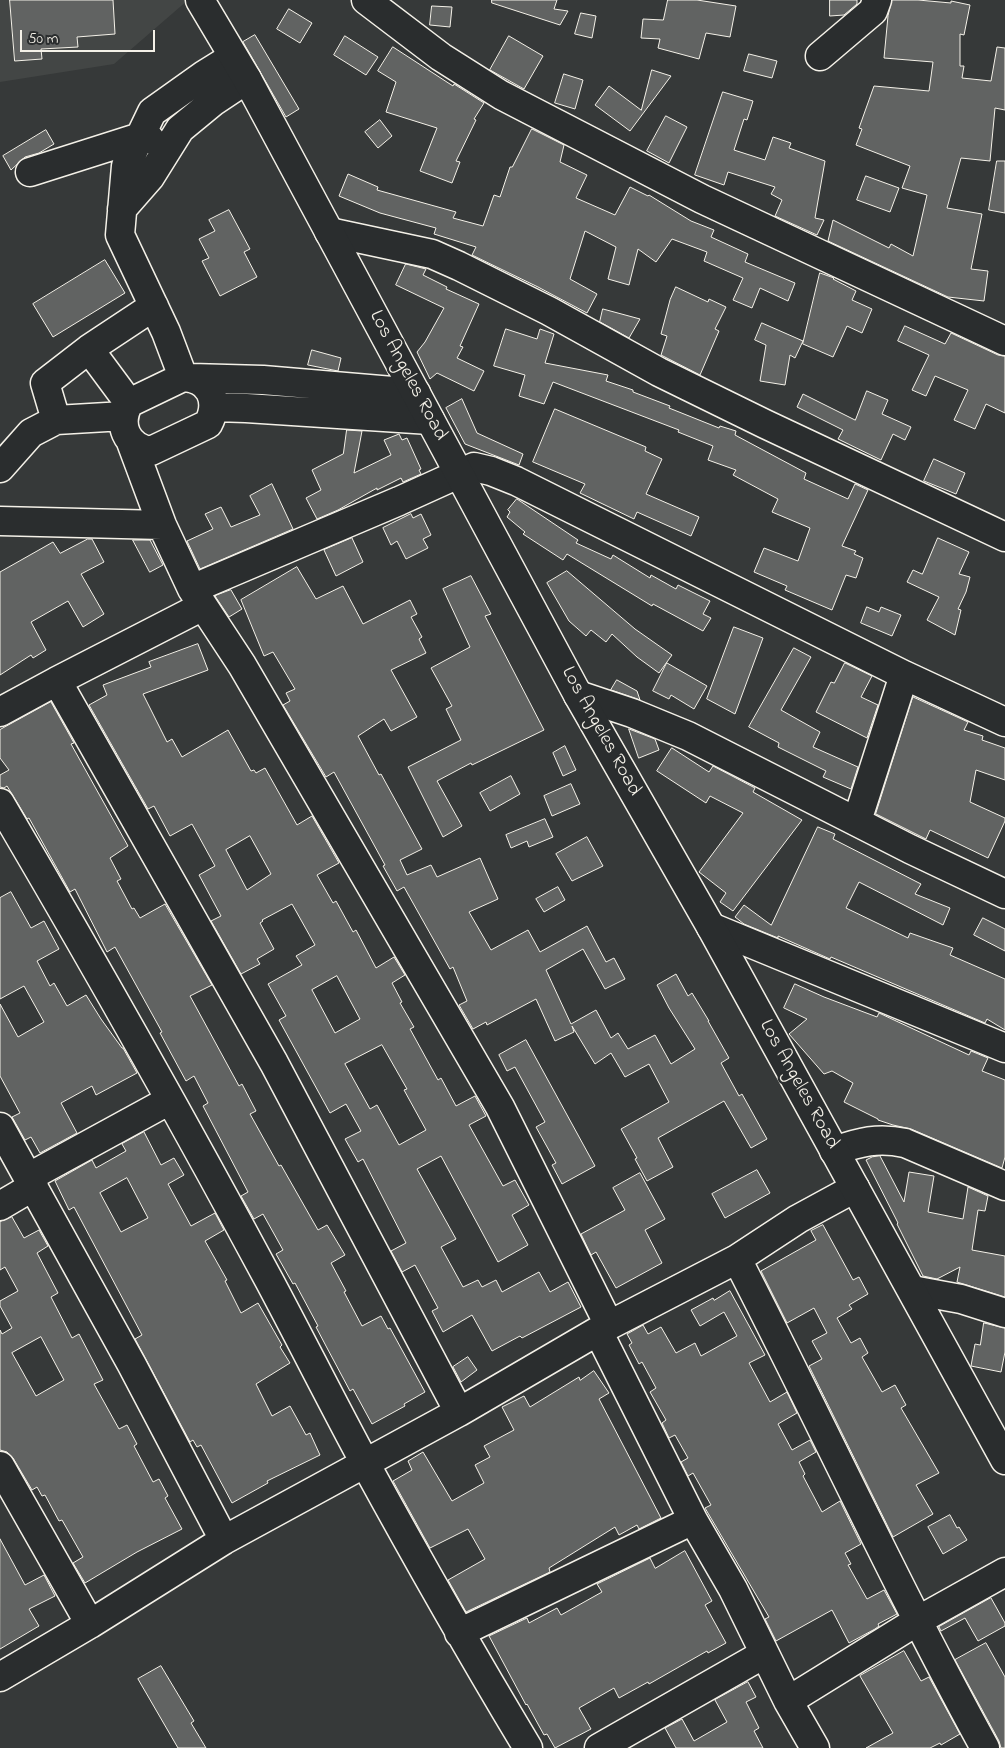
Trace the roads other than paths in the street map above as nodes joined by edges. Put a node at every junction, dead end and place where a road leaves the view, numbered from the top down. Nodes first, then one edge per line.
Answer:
1 (200, 0) edge
2 (366, 0) edge
3 (877, 0) edge
4 (820, 56) dead end
5 (240, 68) junction
6 (140, 137) junction
7 (171, 144) junction
8 (30, 172) dead end
9 (122, 210) junction
10 (329, 232) junction
11 (154, 306) junction
12 (1005, 342) edge
13 (89, 349) junction
14 (187, 378) junction
15 (416, 393) junction
16 (214, 408) junction
17 (127, 410) junction
18 (56, 420) junction
19 (430, 420) junction
20 (141, 446) junction
21 (0, 468) edge
22 (459, 474) junction
23 (0, 521) edge
24 (162, 525) junction
25 (1005, 537) edge
26 (197, 598) junction
27 (904, 675) junction
28 (58, 681) junction
29 (578, 695) junction
30 (0, 712) edge
31 (1005, 722) edge
32 (0, 803) edge
33 (857, 821) junction
34 (1005, 894) edge
35 (711, 928) junction
36 (1005, 1048) edge
37 (170, 1100) junction
38 (0, 1127) edge
39 (834, 1151) junction
40 (31, 1182) junction
41 (1005, 1186) edge
42 (855, 1188) junction
43 (0, 1206) edge
44 (737, 1259) junction
45 (912, 1290) junction
46 (1005, 1313) edge
47 (604, 1328) junction
48 (459, 1412) junction
49 (1005, 1460) edge
50 (366, 1464) junction
51 (0, 1466) edge
52 (693, 1520) junction
53 (224, 1540) junction
54 (1005, 1572) edge
55 (919, 1620) junction
56 (90, 1624) junction
57 (459, 1633) junction
58 (764, 1654) junction
59 (0, 1677) edge
60 (788, 1701) junction
61 (528, 1748) edge
62 (599, 1748) edge
63 (815, 1748) edge
64 (985, 1748) edge

1 - 5 street, Los Angeles Road
2 - 12 street
3 - 4 street
5 - 6 street
5 - 7 street
5 - 10 street, Los Angeles Road
6 - 7 street
6 - 8 street
6 - 9 street
7 - 9 street
9 - 11 street
10 - 15 street, Los Angeles Road
10 - 25 street
11 - 13 street
11 - 14 street
13 - 17 street
13 - 18 street
14 - 15 street
14 - 16 street
14 - 17 street
15 - 19 street, Los Angeles Road
16 - 19 street
16 - 20 street
17 - 18 street
17 - 20 street
18 - 21 street
19 - 22 street, Los Angeles Road
20 - 24 street
22 - 26 street
22 - 27 street
22 - 29 street, Los Angeles Road
23 - 24 street
24 - 26 street
26 - 28 street
26 - 47 street
27 - 31 street
27 - 33 street
28 - 30 street
28 - 48 street
29 - 33 street
29 - 35 street, Los Angeles Road
32 - 37 street
33 - 34 street
35 - 36 street
35 - 39 street, Los Angeles Road
37 - 40 street
37 - 50 street
38 - 40 street
39 - 41 street
39 - 42 street, Los Angeles Road
40 - 43 street
40 - 53 street
42 - 44 street
42 - 45 street, Los Angeles Road
44 - 47 street
44 - 55 street
45 - 46 street
45 - 49 street, Los Angeles Road
47 - 48 street
47 - 52 street
48 - 50 street
50 - 53 street
50 - 57 street
51 - 56 street
52 - 57 street
52 - 58 street
53 - 56 street
54 - 55 street
55 - 60 street
55 - 64 street
56 - 59 street
57 - 61 street
58 - 60 street
58 - 62 street
60 - 63 street

